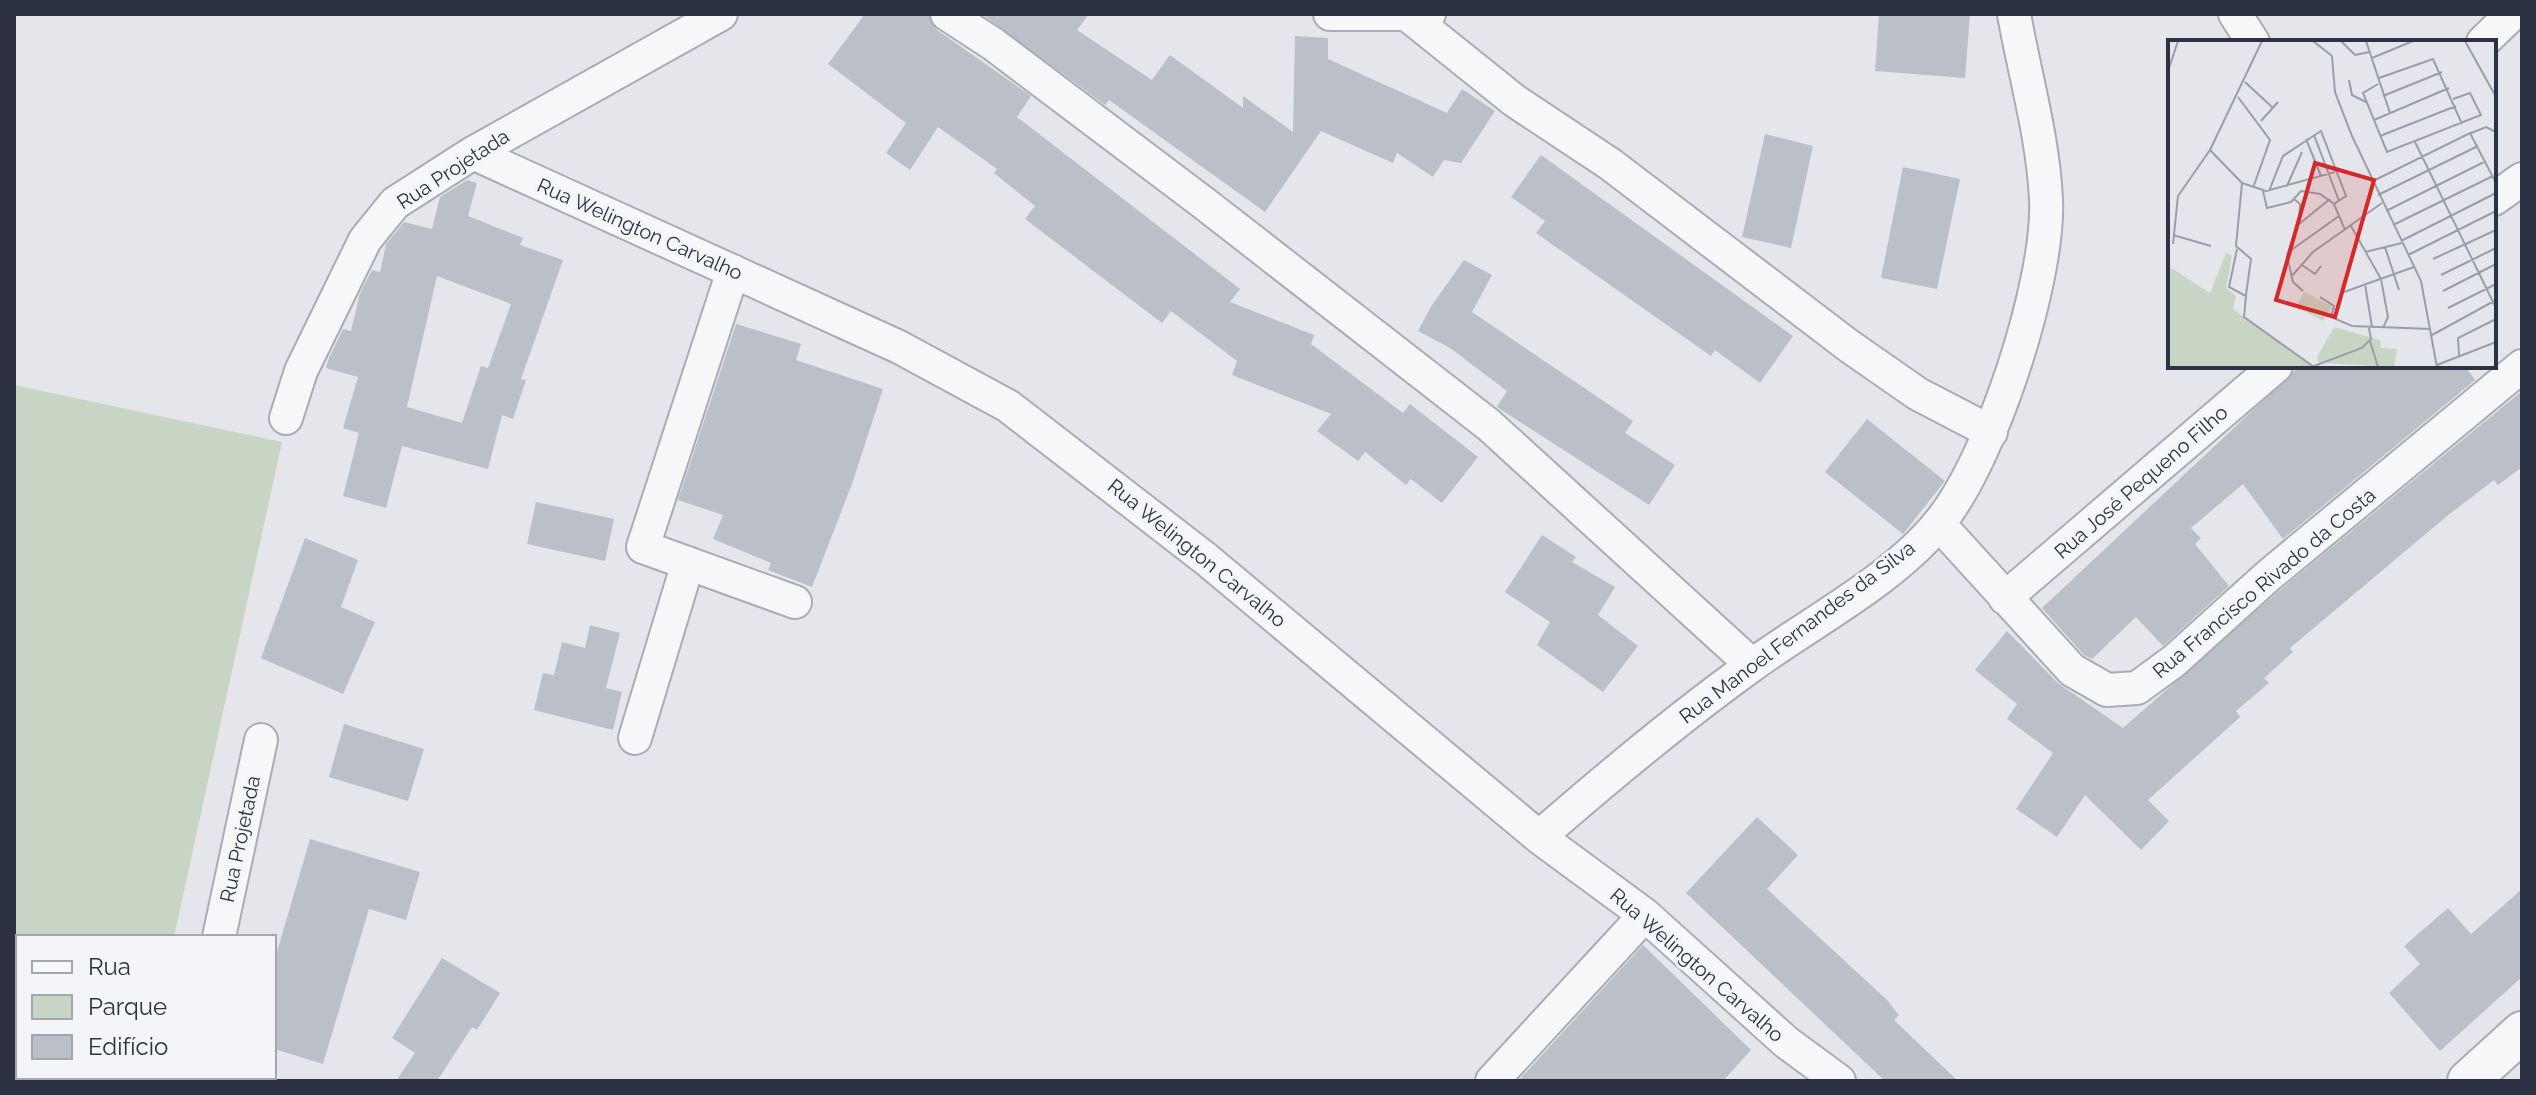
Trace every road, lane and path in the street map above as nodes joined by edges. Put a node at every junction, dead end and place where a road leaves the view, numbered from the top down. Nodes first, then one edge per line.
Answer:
1 (721, 14) edge
2 (947, 14) edge
3 (1330, 14) edge
4 (2014, 14) edge
5 (2235, 14) edge
6 (2512, 14) edge
7 (1421, 15) edge
8 (2252, 40) edge
9 (2485, 40) edge
10 (473, 153) junction
11 (2522, 179) edge
12 (2496, 198) edge
13 (733, 271) junction
14 (2522, 366) edge
15 (2274, 368) edge
16 (2487, 377) edge
17 (286, 418) dead end
18 (1991, 432) junction
19 (1939, 524) junction
20 (688, 563) junction
21 (2005, 598) junction
22 (795, 602) dead end
23 (1752, 665) junction
24 (635, 738) dead end
25 (261, 740) dead end
26 (1539, 837) junction
27 (1645, 915) junction
28 (219, 935) edge
29 (2515, 1050) edge
30 (1492, 1081) edge
31 (1839, 1081) edge
32 (2468, 1081) edge

1 - 10 street, Rua Projetada
2 - 23 street
3 - 7 street
4 - 18 street, Rua Manoel Fernandes da Silva
5 - 8 street
6 - 9 street
7 - 18 street
10 - 13 street, Rua Welington Carvalho
10 - 17 street, Rua Projetada
11 - 12 street
13 - 20 street
13 - 26 street, Rua Welington Carvalho
14 - 16 street, Rua Francisco Rivado da Costa
15 - 21 street, Rua José Pequeno Filho
16 - 21 street, Rua Francisco Rivado da Costa
18 - 19 street, Rua Manoel Fernandes da Silva
19 - 21 street, Rua Francisco Rivado da Costa
19 - 23 street, Rua Manoel Fernandes da Silva
20 - 22 street
20 - 24 street
23 - 26 street, Rua Manoel Fernandes da Silva
25 - 28 street, Rua Projetada
26 - 27 street, Rua Welington Carvalho
27 - 30 street
27 - 31 street, Rua Welington Carvalho
29 - 32 street

